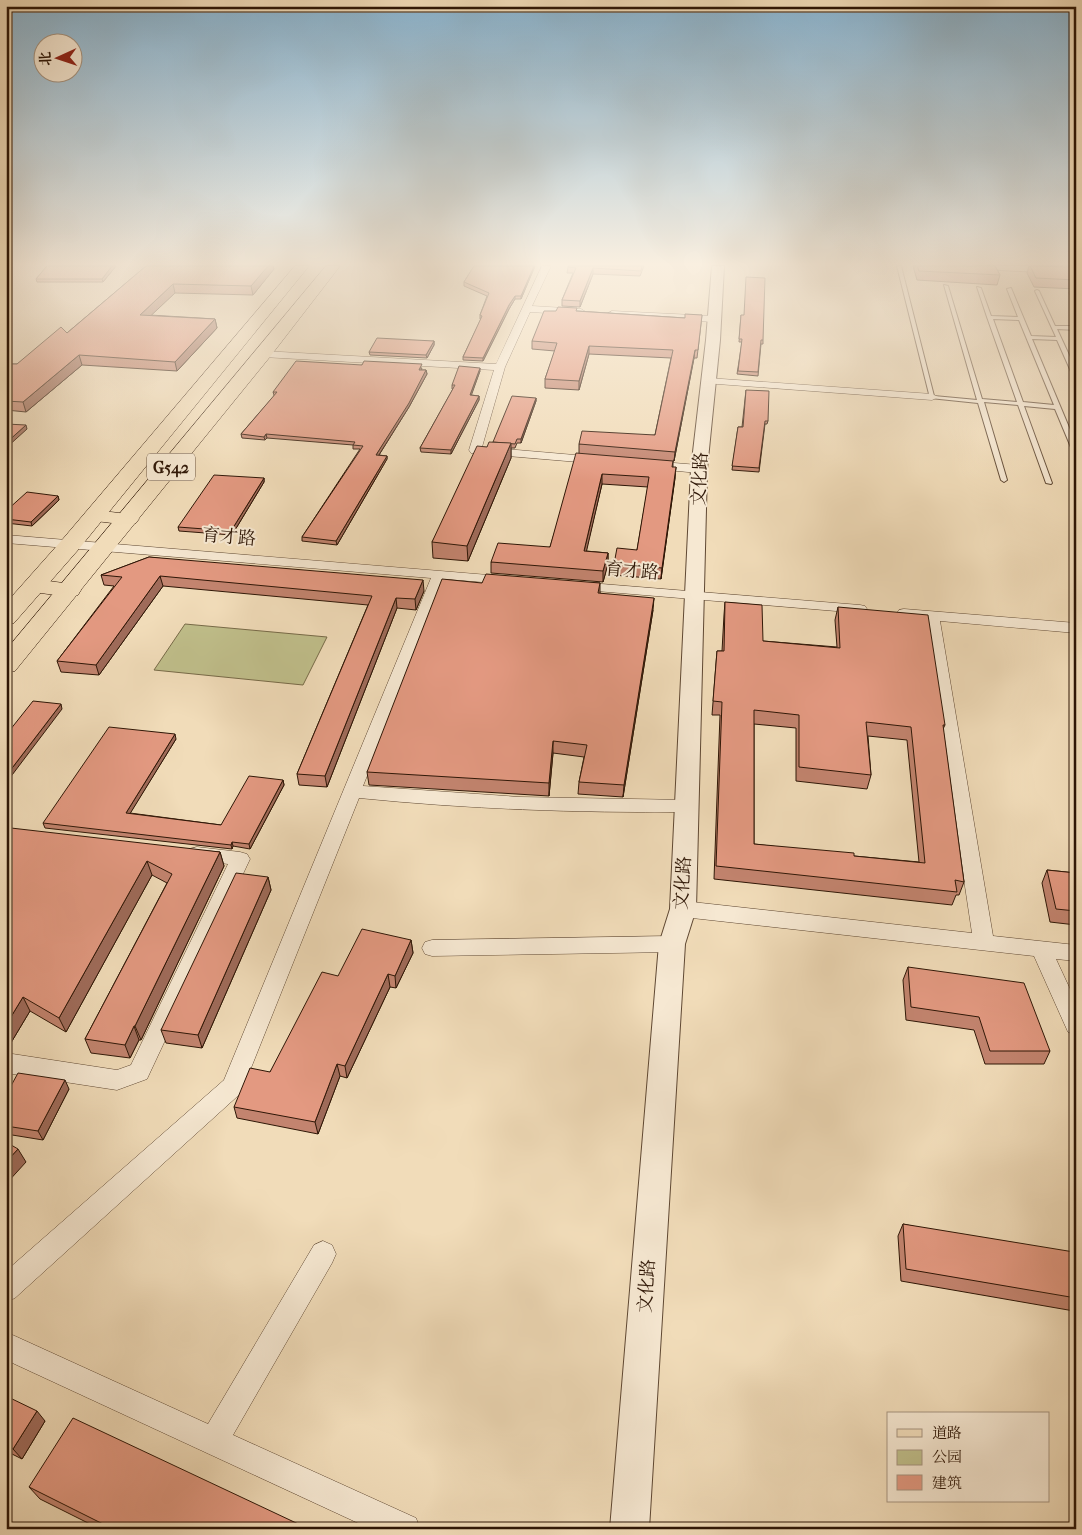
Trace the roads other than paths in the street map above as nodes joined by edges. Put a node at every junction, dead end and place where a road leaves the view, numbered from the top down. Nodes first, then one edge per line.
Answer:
1 (1029, 337) edge
2 (242, 338) edge
3 (276, 338) edge
4 (513, 338) edge
5 (712, 338) edge
6 (917, 338) edge
7 (962, 338) edge
8 (996, 338) edge
9 (1038, 338) edge
10 (1059, 339) joint
11 (263, 354) junction
12 (500, 367) junction
13 (1076, 376) edge
14 (708, 381) junction
15 (932, 397) junction
16 (981, 401) junction
17 (1020, 404) junction
18 (1057, 407) junction
19 (1076, 452) edge
20 (611, 462) edge
21 (640, 464) edge
22 (699, 469) junction
23 (1004, 480) dead end
24 (1049, 483) dead end
25 (94, 516) junction
26 (128, 519) junction
27 (6, 539) edge
28 (70, 545) junction
29 (106, 547) junction
30 (440, 574) junction
31 (519, 581) edge
32 (568, 585) edge
33 (34, 586) junction
34 (70, 590) junction
35 (695, 595) junction
36 (873, 610) edge
37 (892, 612) edge
38 (932, 615) junction
39 (6, 618) edge
40 (1076, 628) edge
41 (6, 666) edge
42 (353, 791) junction
43 (687, 806) junction
44 (181, 852) edge
45 (683, 909) junction
46 (984, 943) junction
47 (672, 944) junction
48 (432, 948) dead end
49 (1041, 949) junction
50 (1076, 953) edge
51 (1076, 1026) edge
52 (6, 1063) edge
53 (323, 1254) dead end
54 (6, 1289) edge
55 (6, 1346) edge
56 (214, 1441) junction
57 (404, 1529) edge
58 (629, 1529) edge

1 - 18 lane
2 - 25 main road, G542
3 - 11 main road, G542
4 - 12 street
5 - 14 street, 文化路
6 - 15 lane
7 - 16 lane
8 - 17 lane
9 - 10 lane
10 - 13 lane
11 - 12 street
11 - 26 main road, G542
12 - 20 street
14 - 15 street
14 - 22 street, 文化路
15 - 16 lane
16 - 17 lane
16 - 23 lane
17 - 18 lane
17 - 24 lane
18 - 19 lane
21 - 22 street
22 - 35 street, 文化路
25 - 26 main road
25 - 28 main road, G542
26 - 29 main road, G542
27 - 28 street, 育才路
28 - 29 street, 育才路
28 - 33 main road, G542
29 - 30 street, 育才路
29 - 34 main road, G542
30 - 31 street, 育才路
30 - 42 street
32 - 35 street, 育才路
33 - 34 main road
33 - 39 main road, G542
34 - 41 main road, G542
35 - 36 street, 育才路
35 - 43 street, 文化路
37 - 38 street
38 - 40 street
38 - 46 street
42 - 43 street
42 - 54 street
43 - 45 street, 文化路
44 - 52 street
45 - 46 street
45 - 47 street, 文化路
46 - 49 street
47 - 48 street
47 - 58 street, 文化路
49 - 50 street
49 - 51 street
53 - 56 street
55 - 56 street
56 - 57 street

